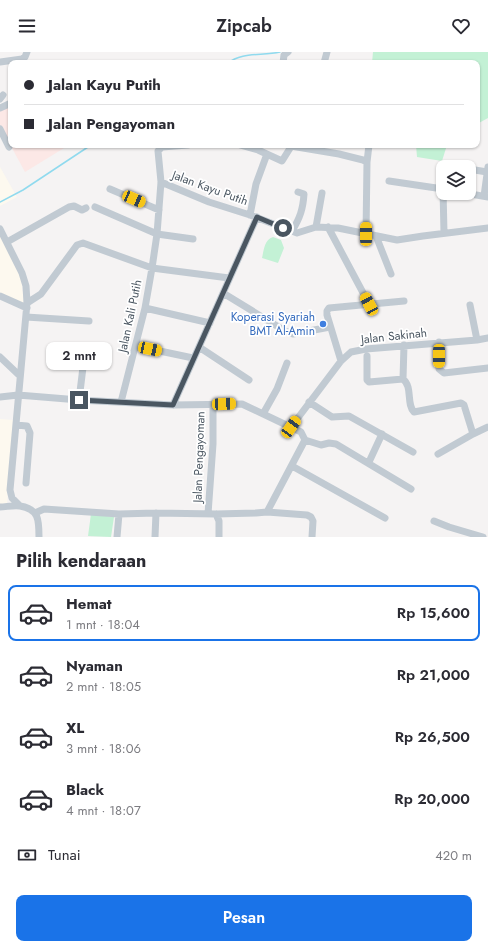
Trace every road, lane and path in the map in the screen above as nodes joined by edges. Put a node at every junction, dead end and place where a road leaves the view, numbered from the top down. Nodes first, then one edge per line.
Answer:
1 (27, 52) edge
2 (288, 52) edge
3 (15, 60) edge
4 (283, 60) edge
5 (0, 129) edge
6 (8, 145) edge
7 (162, 148) edge
8 (260, 148) edge
9 (290, 148) edge
10 (308, 148) edge
11 (369, 148) edge
12 (267, 154) junction
13 (367, 162) junction
14 (476, 169) edge
15 (487, 169) edge
16 (389, 181) dead end
17 (161, 182) junction
18 (436, 188) edge
19 (110, 189) dead end
20 (298, 192) dead end
21 (322, 193) dead end
22 (476, 195) edge
23 (486, 197) edge
24 (443, 200) edge
25 (95, 207) dead end
26 (86, 208) dead end
27 (159, 210) junction
28 (253, 216) junction
29 (316, 227) junction
30 (328, 227) junction
31 (488, 228) edge
32 (0, 229) edge
33 (292, 231) junction
34 (444, 233) junction
35 (157, 234) junction
36 (366, 234) junction
37 (376, 236) junction
38 (193, 239) dead end
39 (7, 242) junction
40 (152, 268) junction
41 (390, 274) dead end
42 (229, 278) junction
43 (223, 293) junction
44 (0, 296) edge
45 (404, 301) dead end
46 (369, 304) junction
47 (27, 305) junction
48 (470, 305) dead end
49 (144, 308) junction
50 (26, 317) junction
51 (89, 321) dead end
52 (210, 323) junction
53 (330, 327) junction
54 (488, 338) edge
55 (477, 340) junction
56 (439, 342) junction
57 (404, 345) junction
58 (136, 346) junction
59 (199, 347) junction
60 (367, 356) dead end
61 (0, 357) edge
62 (193, 358) junction
63 (84, 359) dead end
64 (341, 361) junction
65 (287, 364) dead end
66 (488, 368) edge
67 (20, 376) junction
68 (403, 379) junction
69 (249, 380) dead end
70 (18, 395) junction
71 (0, 397) edge
72 (79, 400) junction
73 (121, 402) junction
74 (309, 402) junction
75 (212, 404) junction
76 (173, 405) junction
77 (263, 414) junction
78 (16, 425) junction
79 (291, 427) junction
80 (488, 427) edge
81 (382, 434) junction
82 (473, 434) junction
83 (306, 440) junction
84 (413, 452) dead end
85 (438, 454) dead end
86 (368, 462) junction
87 (292, 466) junction
88 (12, 475) junction
89 (412, 489) dead end
90 (19, 506) junction
91 (0, 507) edge
92 (267, 512) junction
93 (36, 513) junction
94 (156, 513) junction
95 (119, 514) junction
96 (208, 514) junction
97 (216, 514) junction
98 (385, 518) dead end
99 (434, 521) dead end
100 (39, 537) edge
101 (117, 537) edge
102 (155, 537) edge
103 (219, 537) edge
104 (312, 537) edge
105 (484, 537) edge

1 - 3 street
2 - 4 street
5 - 6 street
7 - 17 street
8 - 12 street
9 - 12 street
10 - 13 street
11 - 13 street
12 - 28 street
13 - 36 street
14 - 15 street
15 - 23 street
16 - 18 street
17 - 27 street, Jalan Kayu Putih
17 - 28 street, Jalan Kayu Putih
19 - 27 street
20 - 33 street
21 - 29 street
22 - 23 street
24 - 34 street
25 - 35 street
26 - 39 street
27 - 35 street, Jalan Kayu Putih
28 - 33 street, Jalan Kayu Putih
28 - 42 street
29 - 30 street, Jalan Kayu Putih
29 - 33 street, Jalan Kayu Putih
30 - 36 street, Jalan Kayu Putih
30 - 46 street
31 - 34 street, Jalan Kayu Putih
32 - 39 street
34 - 37 street, Jalan Kayu Putih
35 - 38 street
35 - 40 street, Jalan Kali Putih
36 - 37 street, Jalan Kayu Putih
37 - 41 street
39 - 47 street
40 - 42 street
40 - 47 street
40 - 49 street, Jalan Kali Putih
42 - 43 street
43 - 52 street
43 - 53 street
44 - 47 street
45 - 46 street
46 - 53 street
47 - 50 street
48 - 55 street
49 - 52 street
49 - 58 street, Jalan Kali Putih
50 - 51 street
50 - 67 street
52 - 59 street
53 - 64 street
54 - 55 street, Jalan Sakinah
55 - 56 street, Jalan Sakinah
56 - 57 street, Jalan Sakinah
56 - 66 street
57 - 64 street, Jalan Sakinah
57 - 68 street
58 - 62 street
58 - 73 street, Jalan Kali Putih
59 - 62 street
59 - 69 street
60 - 68 street
61 - 67 street
62 - 76 street
63 - 72 street
64 - 74 street, Jalan Sakinah
65 - 77 street
67 - 70 street
68 - 82 street
70 - 71 street, Jalan Pengayoman
70 - 72 street, Jalan Pengayoman
70 - 78 street
72 - 73 street, Jalan Pengayoman
73 - 76 street, Jalan Pengayoman
74 - 79 street, Jalan Sakinah
74 - 81 street
75 - 76 street, Jalan Pengayoman
75 - 77 street
75 - 96 street, Jalan Pengayoman
77 - 79 street
78 - 88 street
78 - 88 street
79 - 83 street
80 - 82 street
81 - 84 street
81 - 86 street
82 - 85 street
83 - 86 street
83 - 87 street
86 - 89 street
87 - 92 street
87 - 98 street
88 - 90 street
90 - 91 street
90 - 93 street
92 - 97 street
92 - 104 street
93 - 95 street
93 - 100 street
94 - 95 street
94 - 96 street
94 - 102 street
95 - 101 street
96 - 97 street
97 - 103 street
99 - 105 street

